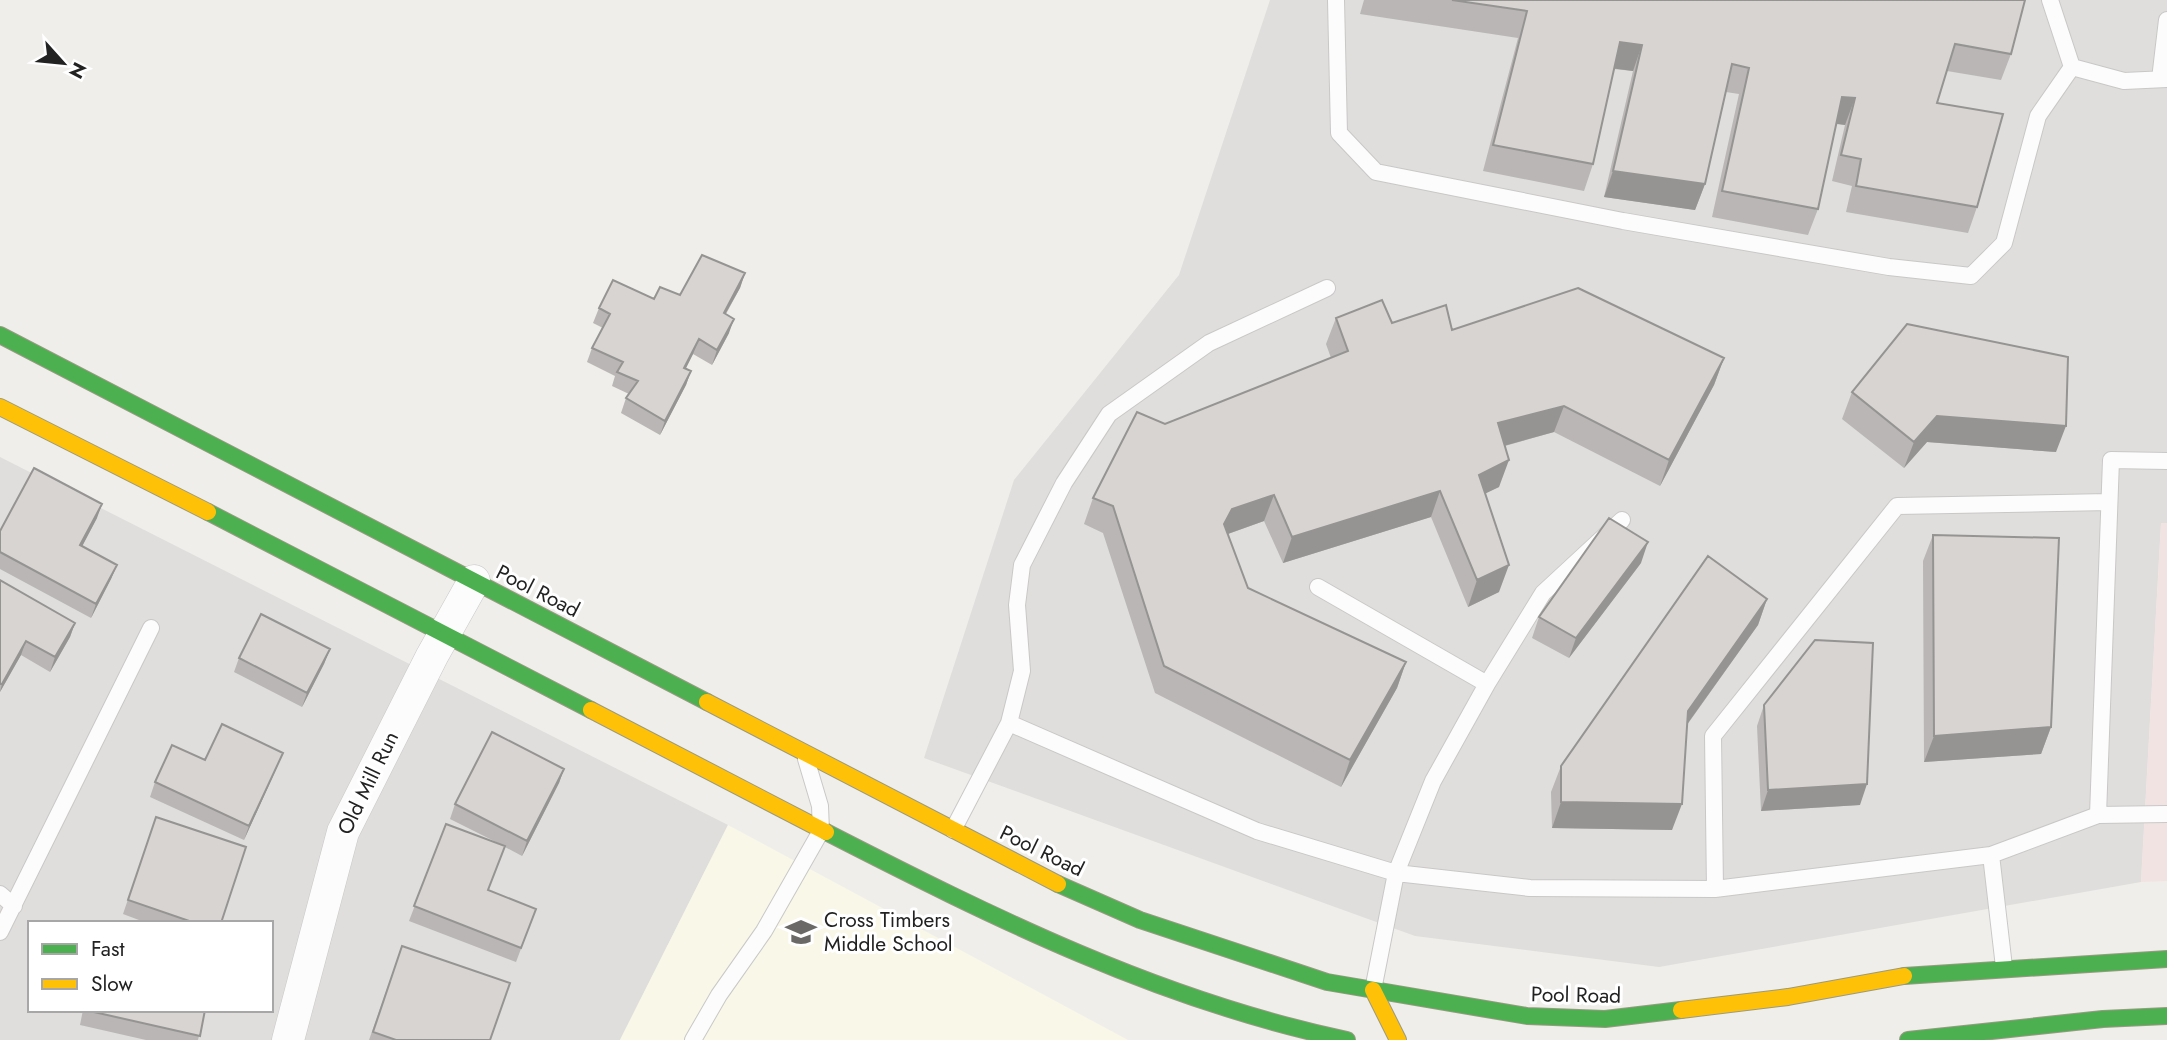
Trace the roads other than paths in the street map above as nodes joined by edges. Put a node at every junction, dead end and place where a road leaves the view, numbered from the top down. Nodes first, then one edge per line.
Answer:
1 (1336, 0) edge
2 (2050, 0) edge
3 (2167, 20) edge
4 (2072, 66) junction
5 (2163, 79) edge
6 (1327, 288) dead end
7 (3, 343) edge
8 (0, 407) edge
9 (2167, 461) edge
10 (2109, 502) junction
11 (1622, 520) dead end
12 (474, 582) junction
13 (1318, 587) dead end
14 (151, 628) dead end
15 (445, 632) junction
16 (1486, 684) junction
17 (1009, 723) junction
18 (804, 753) junction
19 (2167, 814) edge
20 (2098, 815) junction
21 (953, 830) junction
22 (821, 831) junction
23 (1991, 855) junction
24 (1396, 873) junction
25 (1715, 889) junction
26 (0, 894) edge
27 (14, 905) junction
28 (0, 932) edge
29 (2167, 958) edge
30 (2004, 967) junction
31 (1373, 990) junction
32 (2007, 991) dead end
33 (1353, 1005) dead end
34 (2167, 1016) edge
35 (1333, 1019) dead end
36 (2013, 1028) edge
37 (1312, 1037) edge
38 (288, 1040) edge
39 (693, 1040) edge
40 (1346, 1040) edge
41 (1398, 1040) edge
42 (1908, 1040) edge

1 - 4 lane
2 - 4 lane
3 - 5 lane
4 - 5 lane
6 - 17 lane
7 - 12 main road, Pool Road
8 - 15 main road
9 - 10 lane
10 - 20 lane
10 - 25 lane
11 - 16 lane
12 - 15 street, Old Mill Run
12 - 18 main road, Pool Road
13 - 16 lane
14 - 27 lane
15 - 22 main road
15 - 38 street, Old Mill Run
16 - 24 lane
17 - 21 lane
17 - 24 lane
18 - 21 main road, Pool Road
18 - 22 lane
19 - 20 lane
20 - 23 lane
21 - 31 main road, Pool Road
22 - 37 main road
22 - 39 lane
23 - 25 lane
23 - 30 lane
24 - 25 lane
24 - 31 lane
26 - 27 lane
27 - 28 lane
29 - 30 main road, Pool Road
30 - 31 main road, Pool Road
30 - 32 main road
31 - 33 main road
31 - 41 main road
34 - 36 main road
35 - 37 main road
36 - 42 main road
37 - 40 main road

